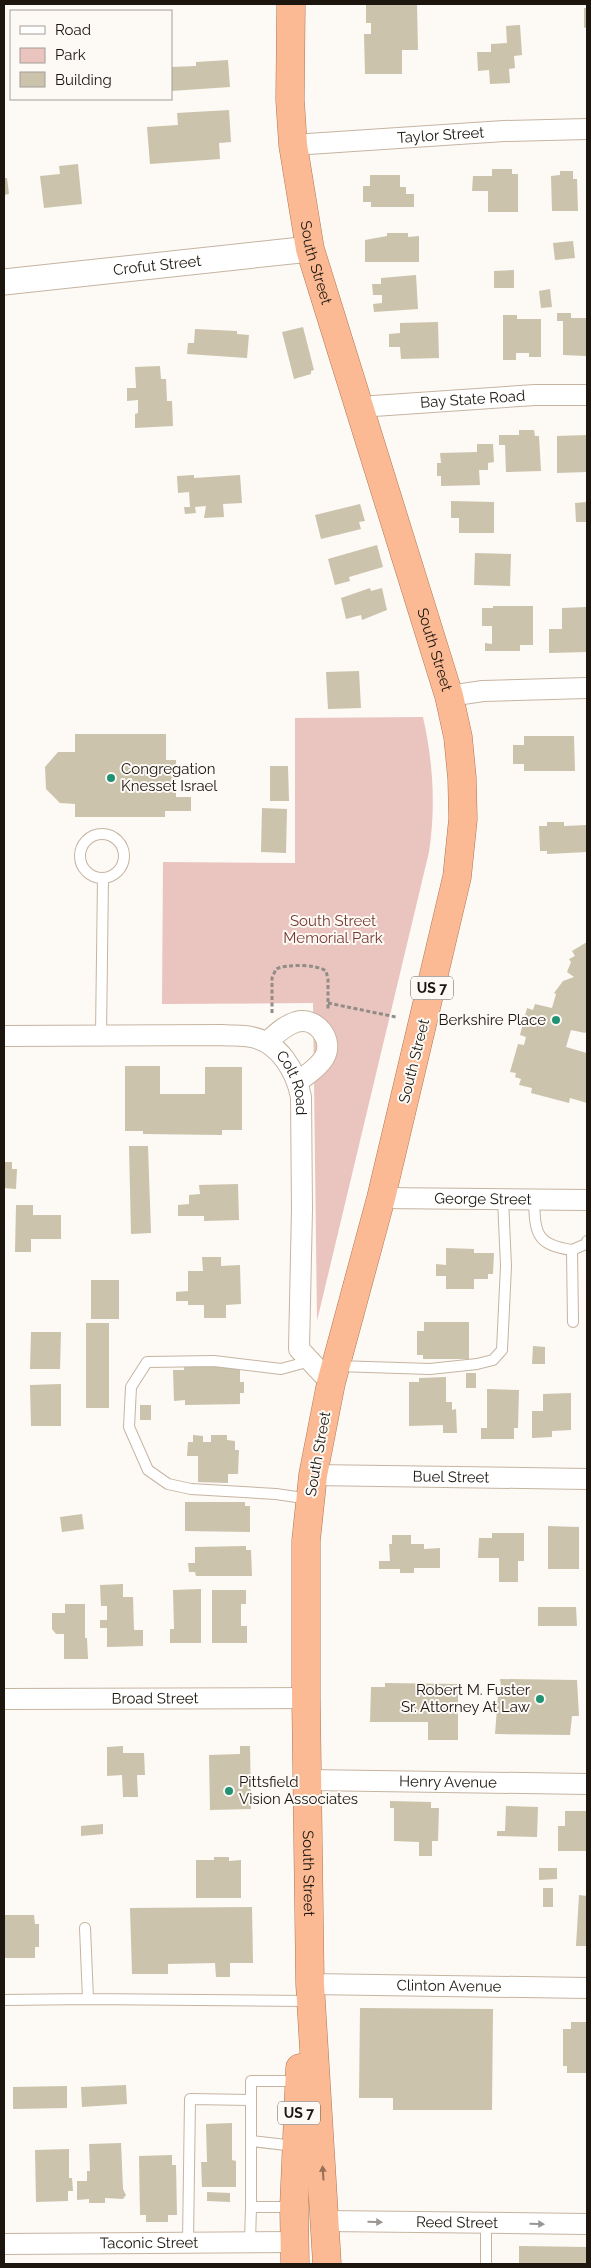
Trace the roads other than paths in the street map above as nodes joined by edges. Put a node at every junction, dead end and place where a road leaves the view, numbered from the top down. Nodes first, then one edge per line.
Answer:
1 (291, 4) edge
2 (587, 129) edge
3 (293, 146) junction
4 (310, 249) junction
5 (4, 282) edge
6 (587, 395) edge
7 (359, 408) junction
8 (587, 688) edge
9 (450, 696) junction
10 (103, 878) junction
11 (101, 1035) junction
12 (4, 1036) edge
13 (272, 1038) junction
14 (298, 1082) junction
15 (381, 1198) junction
16 (503, 1200) junction
17 (534, 1200) junction
18 (587, 1200) edge
19 (587, 1241) edge
20 (572, 1250) junction
21 (573, 1322) dead end
22 (326, 1370) junction
23 (587, 1479) edge
24 (312, 1487) junction
25 (306, 1698) junction
26 (4, 1699) edge
27 (308, 1780) junction
28 (587, 1784) edge
29 (85, 1928) dead end
30 (587, 1988) edge
31 (308, 1992) junction
32 (88, 1999) junction
33 (4, 2000) edge
34 (300, 2081) junction
35 (251, 2100) junction
36 (251, 2141) junction
37 (299, 2146) junction
38 (251, 2207) junction
39 (294, 2207) junction
40 (326, 2221) junction
41 (486, 2223) junction
42 (587, 2224) edge
43 (188, 2242) junction
44 (250, 2242) junction
45 (4, 2244) edge
46 (295, 2253) edge
47 (327, 2264) edge
48 (486, 2264) edge

1 - 3 highway, South Street / US 7
2 - 3 street, Taylor Street
3 - 4 highway, South Street / US 7
4 - 5 street, Crofut Street
4 - 7 highway, South Street / US 7
6 - 7 street, Bay State Road
7 - 9 highway, South Street / US 7
8 - 9 street
9 - 15 highway, South Street / US 7
10 - 10 lane
10 - 11 lane
11 - 12 street, Colt Road
11 - 13 street, Colt Road
13 - 14 street, Colt Road
13 - 14 street
14 - 22 street, Colt Road
15 - 16 street, George Street
15 - 22 highway, South Street / US 7
16 - 17 street, George Street
16 - 22 lane
17 - 18 street, George Street
17 - 20 lane
19 - 20 lane
20 - 21 lane
22 - 24 highway, South Street / US 7
22 - 24 lane
23 - 24 street, Buel Street
24 - 25 highway, South Street / US 7
25 - 26 street, Broad Street
25 - 27 highway, South Street / US 7
27 - 28 street, Henry Avenue
27 - 31 highway, South Street / US 7
29 - 32 lane
30 - 31 street, Clinton Avenue
31 - 32 lane
31 - 34 highway, South Street / US 7
40 -> 31 highway, South Street / US 7
32 - 33 lane
34 - 35 lane
34 - 37 highway, South Street / US 7
35 - 36 lane
35 - 43 lane
36 - 37 lane
36 - 38 lane
37 - 39 highway, South Street / US 7
38 - 39 lane
38 - 44 lane
39 - 46 highway, South Street / US 7
40 -> 41 street, Reed Street
40 - 47 highway, South Street / US 7
41 -> 42 street, Reed Street
41 - 48 lane
43 - 44 street, Taconic Street
43 - 45 street, Taconic Street
44 - 46 street, Taconic Street

